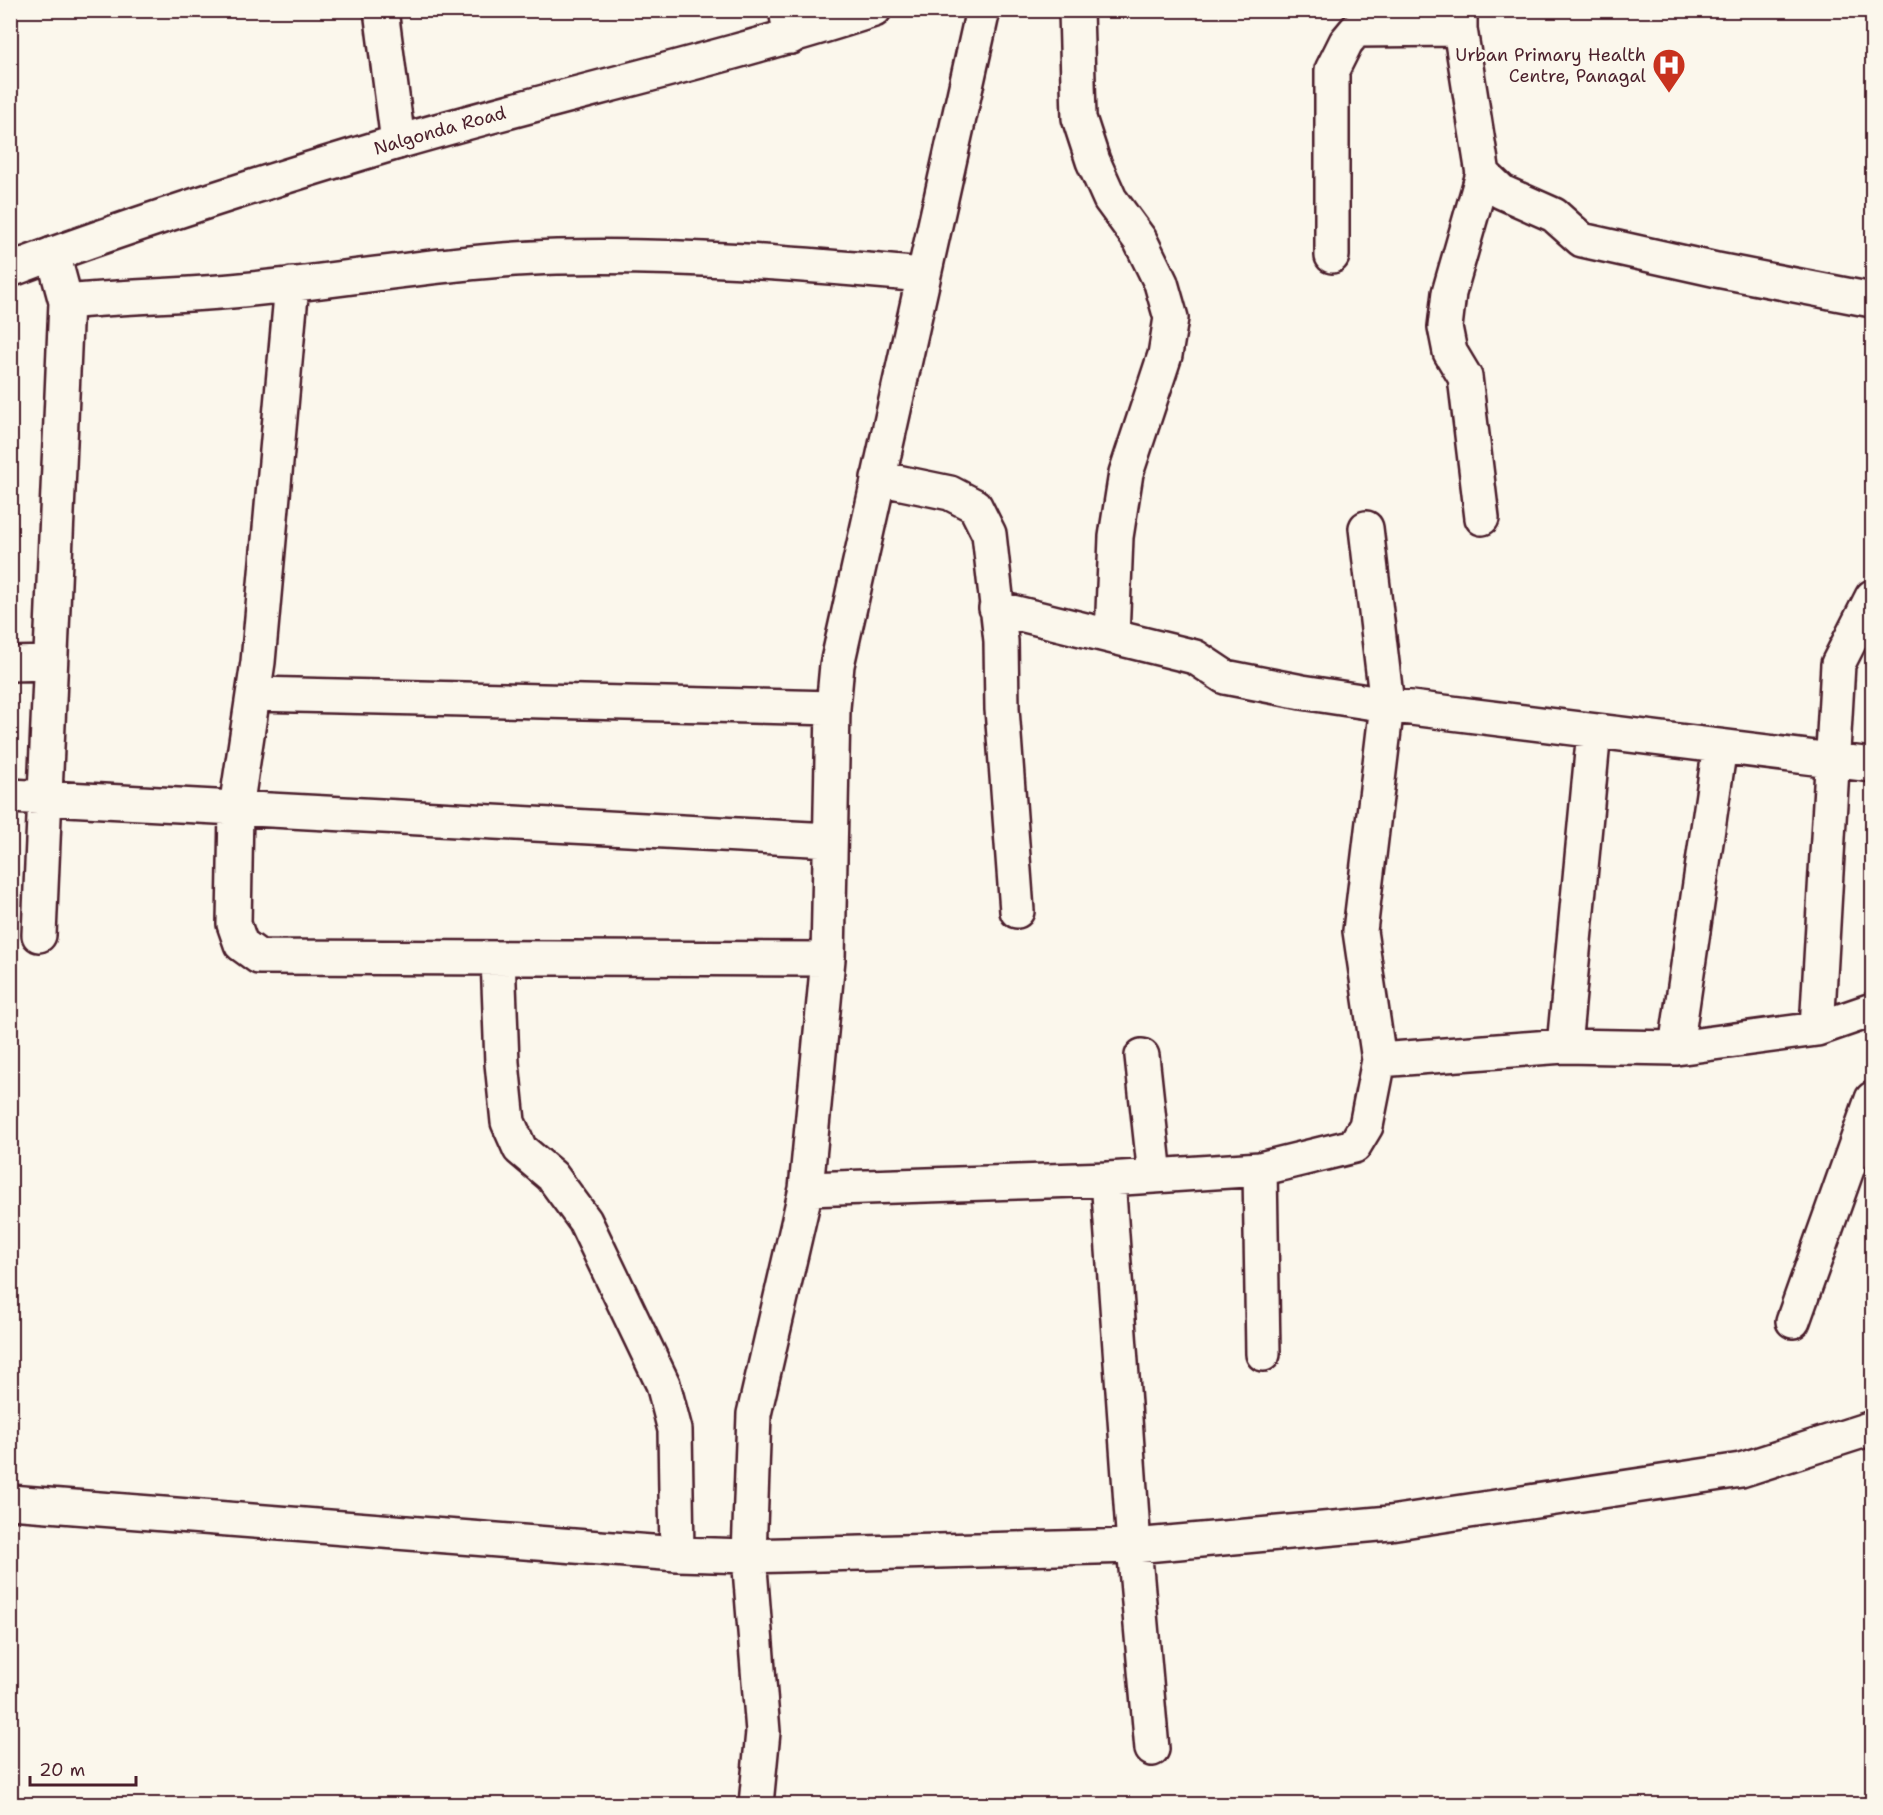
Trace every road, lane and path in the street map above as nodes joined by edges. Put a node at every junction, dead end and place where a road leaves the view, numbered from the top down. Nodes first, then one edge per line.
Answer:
1 (381, 10) edge
2 (874, 10) edge
3 (983, 10) edge
4 (1076, 10) edge
5 (1460, 20) edge
6 (788, 24) edge
7 (398, 142) junction
8 (1483, 174) junction
9 (52, 254) junction
10 (1332, 256) dead end
11 (10, 270) edge
12 (923, 275) junction
13 (292, 284) junction
14 (1872, 300) edge
15 (66, 302) junction
16 (878, 478) junction
17 (1482, 518) dead end
18 (1366, 528) dead end
19 (1872, 597) edge
20 (996, 608) junction
21 (1112, 636) junction
22 (50, 663) junction
23 (10, 664) edge
24 (254, 694) junction
25 (1387, 705) junction
26 (833, 708) junction
27 (1594, 731) junction
28 (1720, 746) junction
29 (1830, 760) junction
30 (1872, 765) edge
31 (10, 796) edge
32 (45, 798) junction
33 (236, 808) junction
34 (830, 840) junction
35 (1017, 910) dead end
36 (39, 934) dead end
37 (498, 958) junction
38 (828, 959) junction
39 (1872, 1010) edge
40 (1817, 1029) junction
41 (1564, 1046) junction
42 (1676, 1048) junction
43 (1142, 1056) dead end
44 (1379, 1060) junction
45 (1872, 1099) edge
46 (1260, 1169) junction
47 (1155, 1176) junction
48 (1108, 1179) junction
49 (806, 1189) junction
50 (1793, 1320) dead end
51 (1263, 1354) dead end
52 (1872, 1428) edge
53 (10, 1502) edge
54 (1134, 1546) junction
55 (677, 1554) junction
56 (749, 1556) junction
57 (1152, 1749) dead end
58 (756, 1804) edge

1 - 7 street
2 - 6 street, Nalgonda Road
3 - 12 street
4 - 21 street
5 - 8 street
5 - 10 street
6 - 7 street, Nalgonda Road
7 - 9 street, Nalgonda Road
8 - 14 street
8 - 17 street
9 - 11 street, Nalgonda Road
9 - 15 street
12 - 13 street
12 - 16 street
13 - 15 street
13 - 24 street
15 - 22 street
16 - 20 street
16 - 26 street
18 - 25 street
19 - 29 street
20 - 21 street
20 - 35 street
21 - 25 street
22 - 23 street
22 - 32 street
24 - 26 street
24 - 33 street
25 - 27 street
25 - 44 street
26 - 34 street
27 - 28 street
27 - 41 street
28 - 29 street
28 - 42 street
29 - 30 street
29 - 40 street
31 - 32 street
32 - 33 street
32 - 36 street
33 - 34 street
33 - 37 street
34 - 38 street
37 - 38 street
37 - 55 street
38 - 49 street
39 - 40 street
40 - 42 street
41 - 42 street
41 - 44 street
43 - 47 street
44 - 46 street
45 - 50 street
46 - 47 street
46 - 51 street
47 - 48 street
48 - 49 street
48 - 54 street
49 - 56 street
52 - 54 street
53 - 55 street
54 - 56 street
54 - 57 street
55 - 56 street
56 - 58 street

